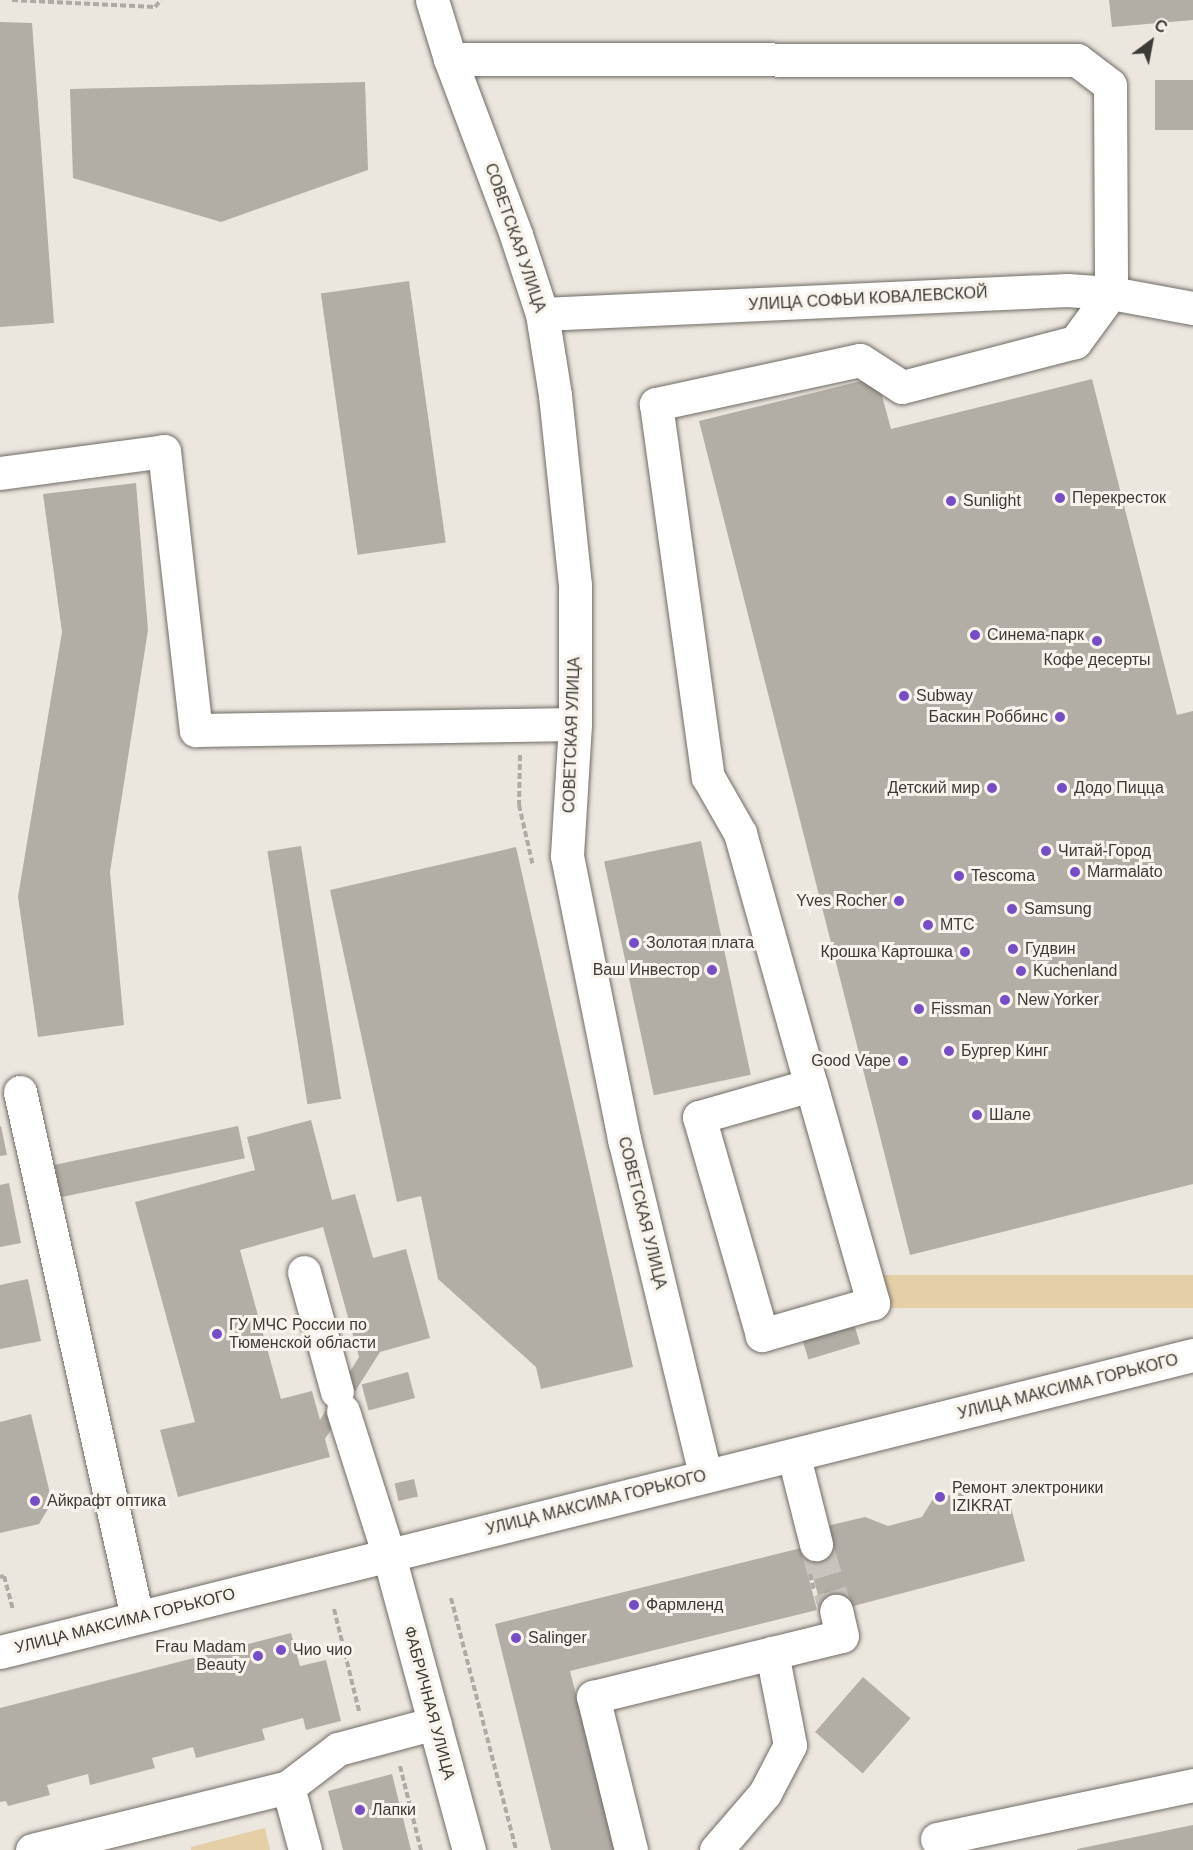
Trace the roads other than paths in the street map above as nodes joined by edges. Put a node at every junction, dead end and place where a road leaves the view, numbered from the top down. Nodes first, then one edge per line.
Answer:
1 (432, 0) edge
2 (450, 59) junction
3 (1111, 293) junction
4 (1193, 308) edge
5 (542, 314) junction
6 (0, 473) edge
7 (574, 723) junction
8 (811, 1085) junction
9 (20, 1092) dead end
10 (304, 1272) dead end
11 (1193, 1355) edge
12 (794, 1456) junction
13 (705, 1475) junction
14 (389, 1556) junction
15 (812, 1557) tunnel mouth
16 (825, 1602) tunnel mouth
17 (137, 1617) junction
18 (0, 1652) edge
19 (772, 1653) junction
20 (435, 1723) junction
21 (1193, 1785) edge
22 (288, 1787) junction
23 (938, 1839) dead end
24 (32, 1850) edge
25 (305, 1850) edge
26 (469, 1850) edge
27 (631, 1850) edge
28 (716, 1850) edge

1 - 2 street, СОВЕТСКАЯ УЛИЦА
2 - 3 street
2 - 5 street, СОВЕТСКАЯ УЛИЦА
3 - 4 street, УЛИЦА СОФЬИ КОВАЛЕВСКОЙ
3 - 5 street, УЛИЦА СОФЬИ КОВАЛЕВСКОЙ
3 - 8 street
5 - 7 street, СОВЕТСКАЯ УЛИЦА
6 - 7 street
7 - 13 street, СОВЕТСКАЯ УЛИЦА
8 - 8 street
9 - 17 street
10 - 14 street, ФАБРИЧНАЯ УЛИЦА
11 - 12 street, УЛИЦА МАКСИМА ГОРЬКОГО
12 - 13 street, УЛИЦА МАКСИМА ГОРЬКОГО
12 - 15 street
13 - 14 street, УЛИЦА МАКСИМА ГОРЬКОГО
14 - 17 street, УЛИЦА МАКСИМА ГОРЬКОГО
14 - 20 street, ФАБРИЧНАЯ УЛИЦА
16 - 19 street
17 - 18 street, УЛИЦА МАКСИМА ГОРЬКОГО
19 - 27 street
19 - 28 street
20 - 22 street
20 - 26 street, ФАБРИЧНАЯ УЛИЦА
21 - 23 street
22 - 24 street
22 - 25 street

